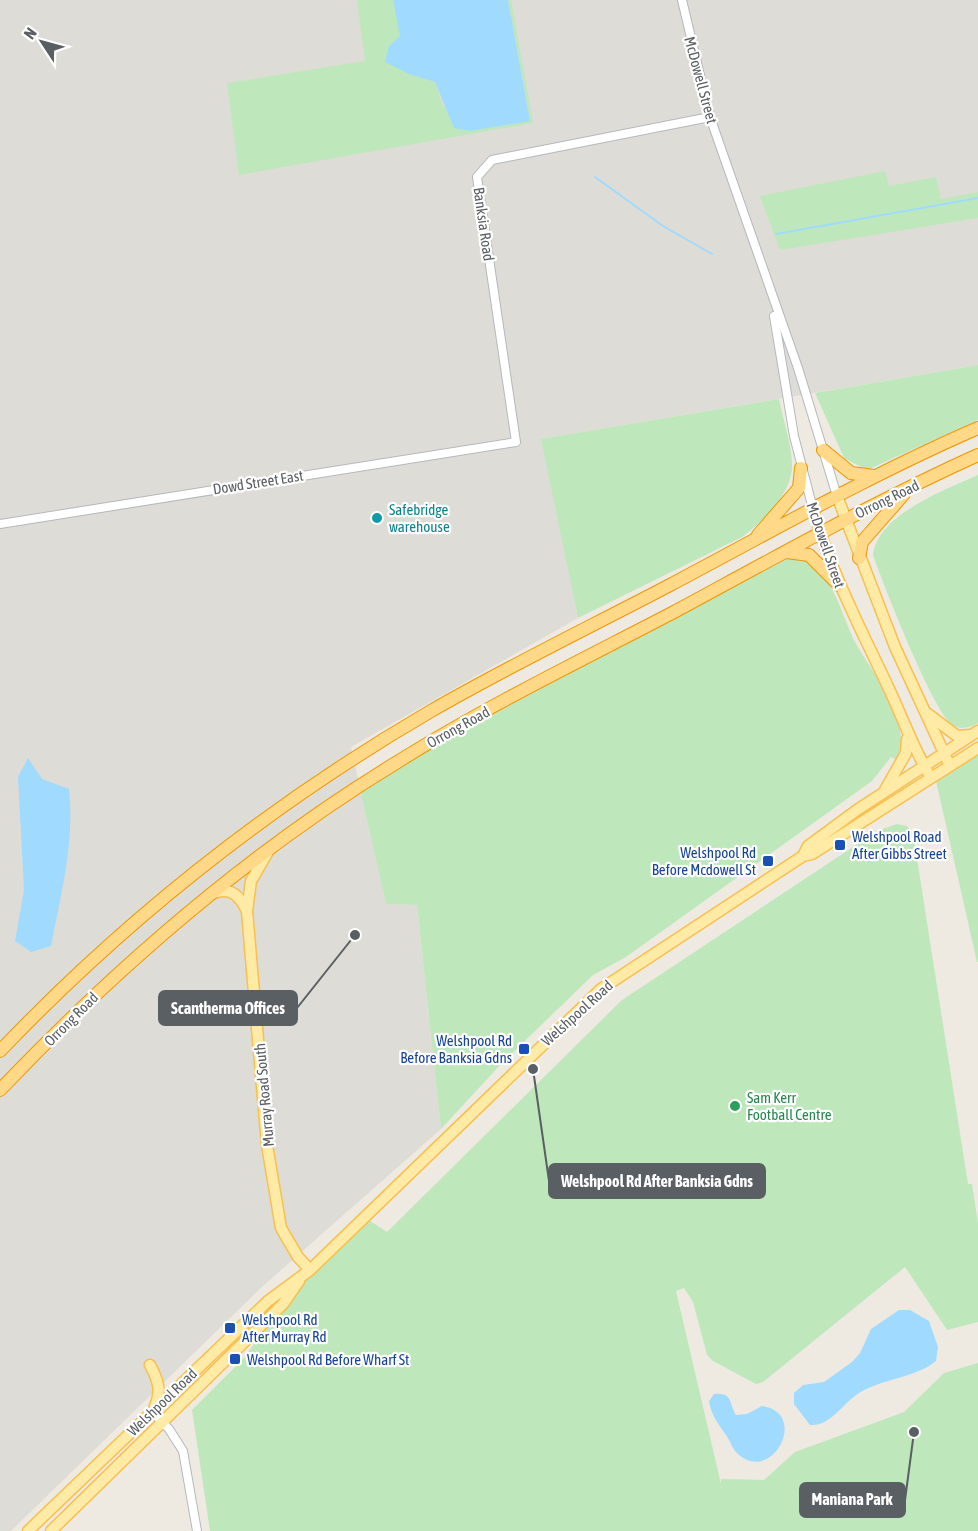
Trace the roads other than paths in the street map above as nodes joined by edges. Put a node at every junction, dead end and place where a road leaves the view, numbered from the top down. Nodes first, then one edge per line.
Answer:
1 (682, 0) edge
2 (710, 117) junction
3 (771, 295) junction
4 (978, 428) edge
5 (516, 442) joint
6 (823, 450) junction
7 (978, 455) edge
8 (801, 468) junction
9 (875, 476) junction
10 (911, 487) junction
11 (837, 496) junction
12 (813, 509) junction
13 (845, 520) junction
14 (0, 524) edge
15 (820, 534) junction
16 (751, 542) junction
17 (787, 552) junction
18 (859, 558) junction
19 (839, 585) junction
20 (923, 710) junction
21 (975, 733) edge
22 (907, 736) junction
23 (978, 748) edge
24 (944, 753) junction
25 (924, 766) junction
26 (950, 766) junction
27 (931, 778) junction
28 (883, 792) junction
29 (269, 849) junction
30 (803, 856) junction
31 (212, 894) junction
32 (247, 911) junction
33 (0, 1052) edge
34 (13, 1077) junction
35 (0, 1090) edge
36 (0, 1102) edge
37 (309, 1270) junction
38 (300, 1279) junction
39 (150, 1365) dead end
40 (152, 1412) junction
41 (163, 1422) junction
42 (28, 1531) edge
43 (51, 1531) edge
44 (197, 1531) edge

1 - 2 street, McDowell Street
2 - 3 street, McDowell Street
2 - 5 street, Banksia Road
3 - 6 street, McDowell Street
3 - 8 street, McDowell Street
4 - 9 highway, Orrong Road
5 - 14 street, Dowd Street East
6 - 9 highway
6 - 11 street, McDowell Street
7 - 10 highway, Orrong Road
8 - 12 street, McDowell Street
8 - 16 highway
9 - 11 highway, Orrong Road
10 - 13 highway, Orrong Road
10 - 18 highway
11 - 12 highway, Orrong Road
11 - 13 main road, McDowell Street
12 - 15 main road, McDowell Street
12 - 16 highway, Orrong Road
13 - 15 highway, Orrong Road
13 - 18 main road, McDowell Street
15 - 17 highway, Orrong Road
15 - 19 main road, McDowell Street
16 - 33 highway, Orrong Road
17 - 19 highway
17 - 29 highway, Orrong Road
18 - 20 main road, McDowell Street
19 - 22 main road, McDowell Street
20 - 21 main road
20 - 24 main road, McDowell Street
21 - 24 main road, Welshpool Road
22 - 25 main road, McDowell Street
22 - 28 main road
23 - 26 main road, Welshpool Road
24 - 25 main road, Welshpool Road
24 - 26 main road, McDowell Street
25 - 27 main road, McDowell Street
25 - 28 main road, Welshpool Road
26 - 27 main road, Welshpool Road
27 - 30 main road, Welshpool Road
28 - 30 main road, Welshpool Road
29 - 31 highway, Orrong Road
29 - 32 main road, Murray Road South
30 - 37 main road, Welshpool Road
31 - 32 main road
31 - 34 highway, Orrong Road
32 - 37 main road, Murray Road South
34 - 35 highway, Orrong Road
34 - 36 highway
37 - 38 main road, Welshpool Road
38 - 40 main road, Welshpool Road
38 - 41 main road, Welshpool Road
39 - 40 main road
40 - 41 street
40 - 42 main road, Welshpool Road
41 - 43 main road, Welshpool Road
41 - 44 street

